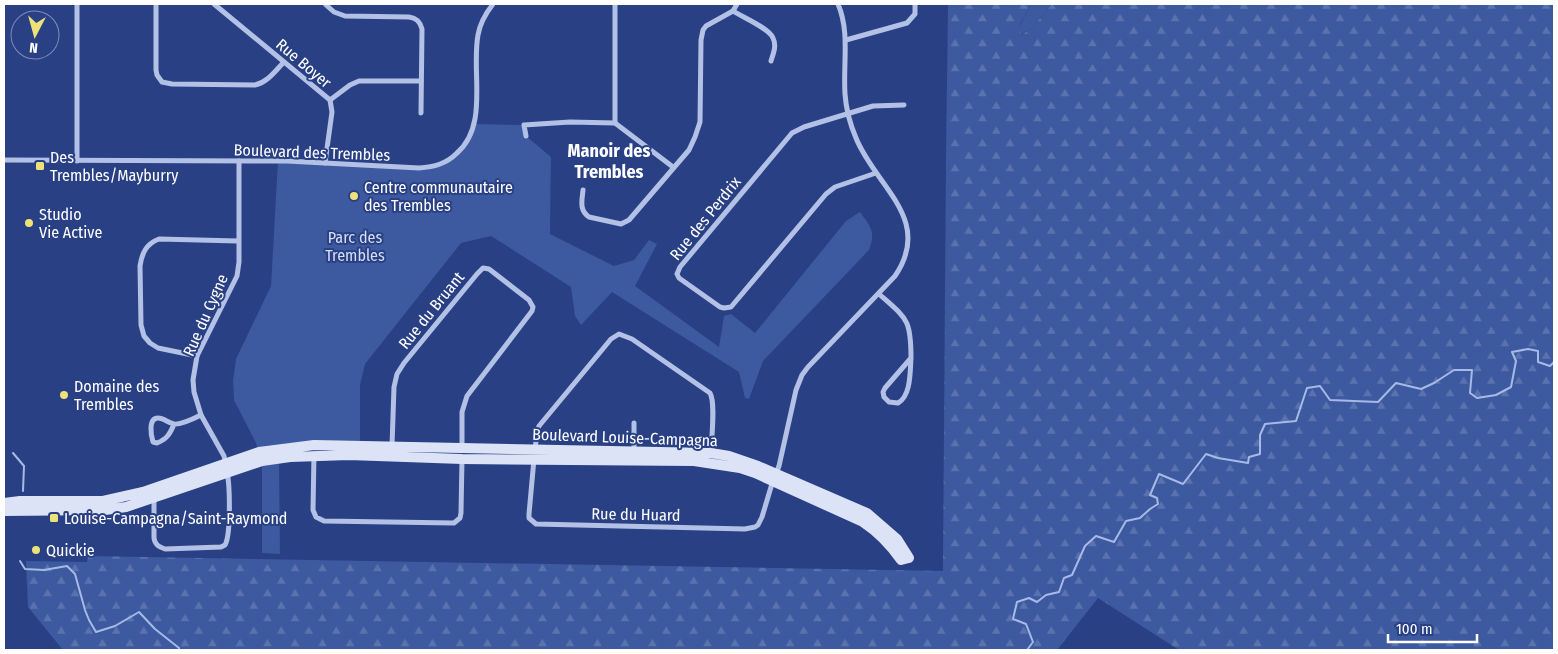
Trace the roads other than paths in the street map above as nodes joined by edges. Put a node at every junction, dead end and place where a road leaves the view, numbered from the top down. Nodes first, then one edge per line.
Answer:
1 (77, 4) edge
2 (156, 4) edge
3 (214, 4) edge
4 (325, 4) edge
5 (493, 4) edge
6 (615, 4) edge
7 (737, 4) edge
8 (838, 4) edge
9 (915, 4) edge
10 (733, 11) junction
11 (846, 40) junction
12 (771, 61) dead end
13 (284, 62) junction
14 (421, 81) junction
15 (330, 100) junction
16 (904, 106) dead end
17 (421, 113) dead end
18 (848, 114) junction
19 (615, 123) junction
20 (526, 136) dead end
21 (4, 160) edge
22 (77, 161) junction
23 (239, 161) junction
24 (325, 163) junction
25 (673, 167) junction
26 (876, 174) junction
27 (583, 190) dead end
28 (238, 241) junction
29 (879, 294) junction
30 (197, 356) junction
31 (911, 358) junction
32 (201, 415) junction
33 (634, 423) dead end
34 (174, 424) junction
35 (314, 445) junction
36 (462, 448) junction
37 (392, 451) junction
38 (535, 454) junction
39 (314, 456) junction
40 (634, 456) junction
41 (462, 458) junction
42 (711, 458) junction
43 (226, 467) junction
44 (774, 477) junction
45 (154, 498) junction
46 (4, 503) edge
47 (4, 511) edge

1 - 22 street
2 - 13 street
3 - 13 street, Rue Boyer
4 - 14 street
5 - 24 street, Boulevard des Trembles
6 - 19 street
7 - 10 street
8 - 11 street
9 - 11 street
10 - 12 street
10 - 25 street
11 - 18 street
13 - 15 street, Rue Boyer
14 - 15 street
14 - 17 street
15 - 24 street, Rue Boyer
16 - 18 street
18 - 26 street
18 - 26 street, Rue des Perdrix
19 - 20 street
19 - 25 street
21 - 22 street, Boulevard des Trembles
22 - 23 street, Boulevard des Trembles
23 - 24 street, Boulevard des Trembles
23 - 28 street, Rue du Cygne
25 - 27 street
26 - 29 street
28 - 30 street, Rue du Cygne
28 - 30 street
29 - 31 street
29 - 44 street
30 - 32 street, Rue du Cygne
31 - 31 street
32 - 34 street
32 - 43 street, Rue du Cygne
33 - 40 street
34 - 34 street
35 - 37 street, Boulevard Louise-Campagna
35 - 39 street
35 - 43 street, Boulevard Louise-Campagna
36 - 37 street, Boulevard Louise-Campagna
36 - 37 street, Rue du Bruant
36 - 38 street, Boulevard Louise-Campagna
36 - 41 street
37 - 39 street, Boulevard Louise-Campagna
37 - 41 street, Boulevard Louise-Campagna
38 - 40 street, Boulevard Louise-Campagna
38 - 41 street, Boulevard Louise-Campagna
38 - 42 street
38 - 44 street, Rue du Huard
39 - 41 street
39 - 43 street, Boulevard Louise-Campagna
40 - 42 street, Boulevard Louise-Campagna
42 - 44 street, Boulevard Louise-Campagna
43 - 45 street, Boulevard Louise-Campagna
43 - 45 street
43 - 46 street, Boulevard Louise-Campagna
44 - 44 street, Boulevard Louise-Campagna
45 - 47 street, Boulevard Louise-Campagna

